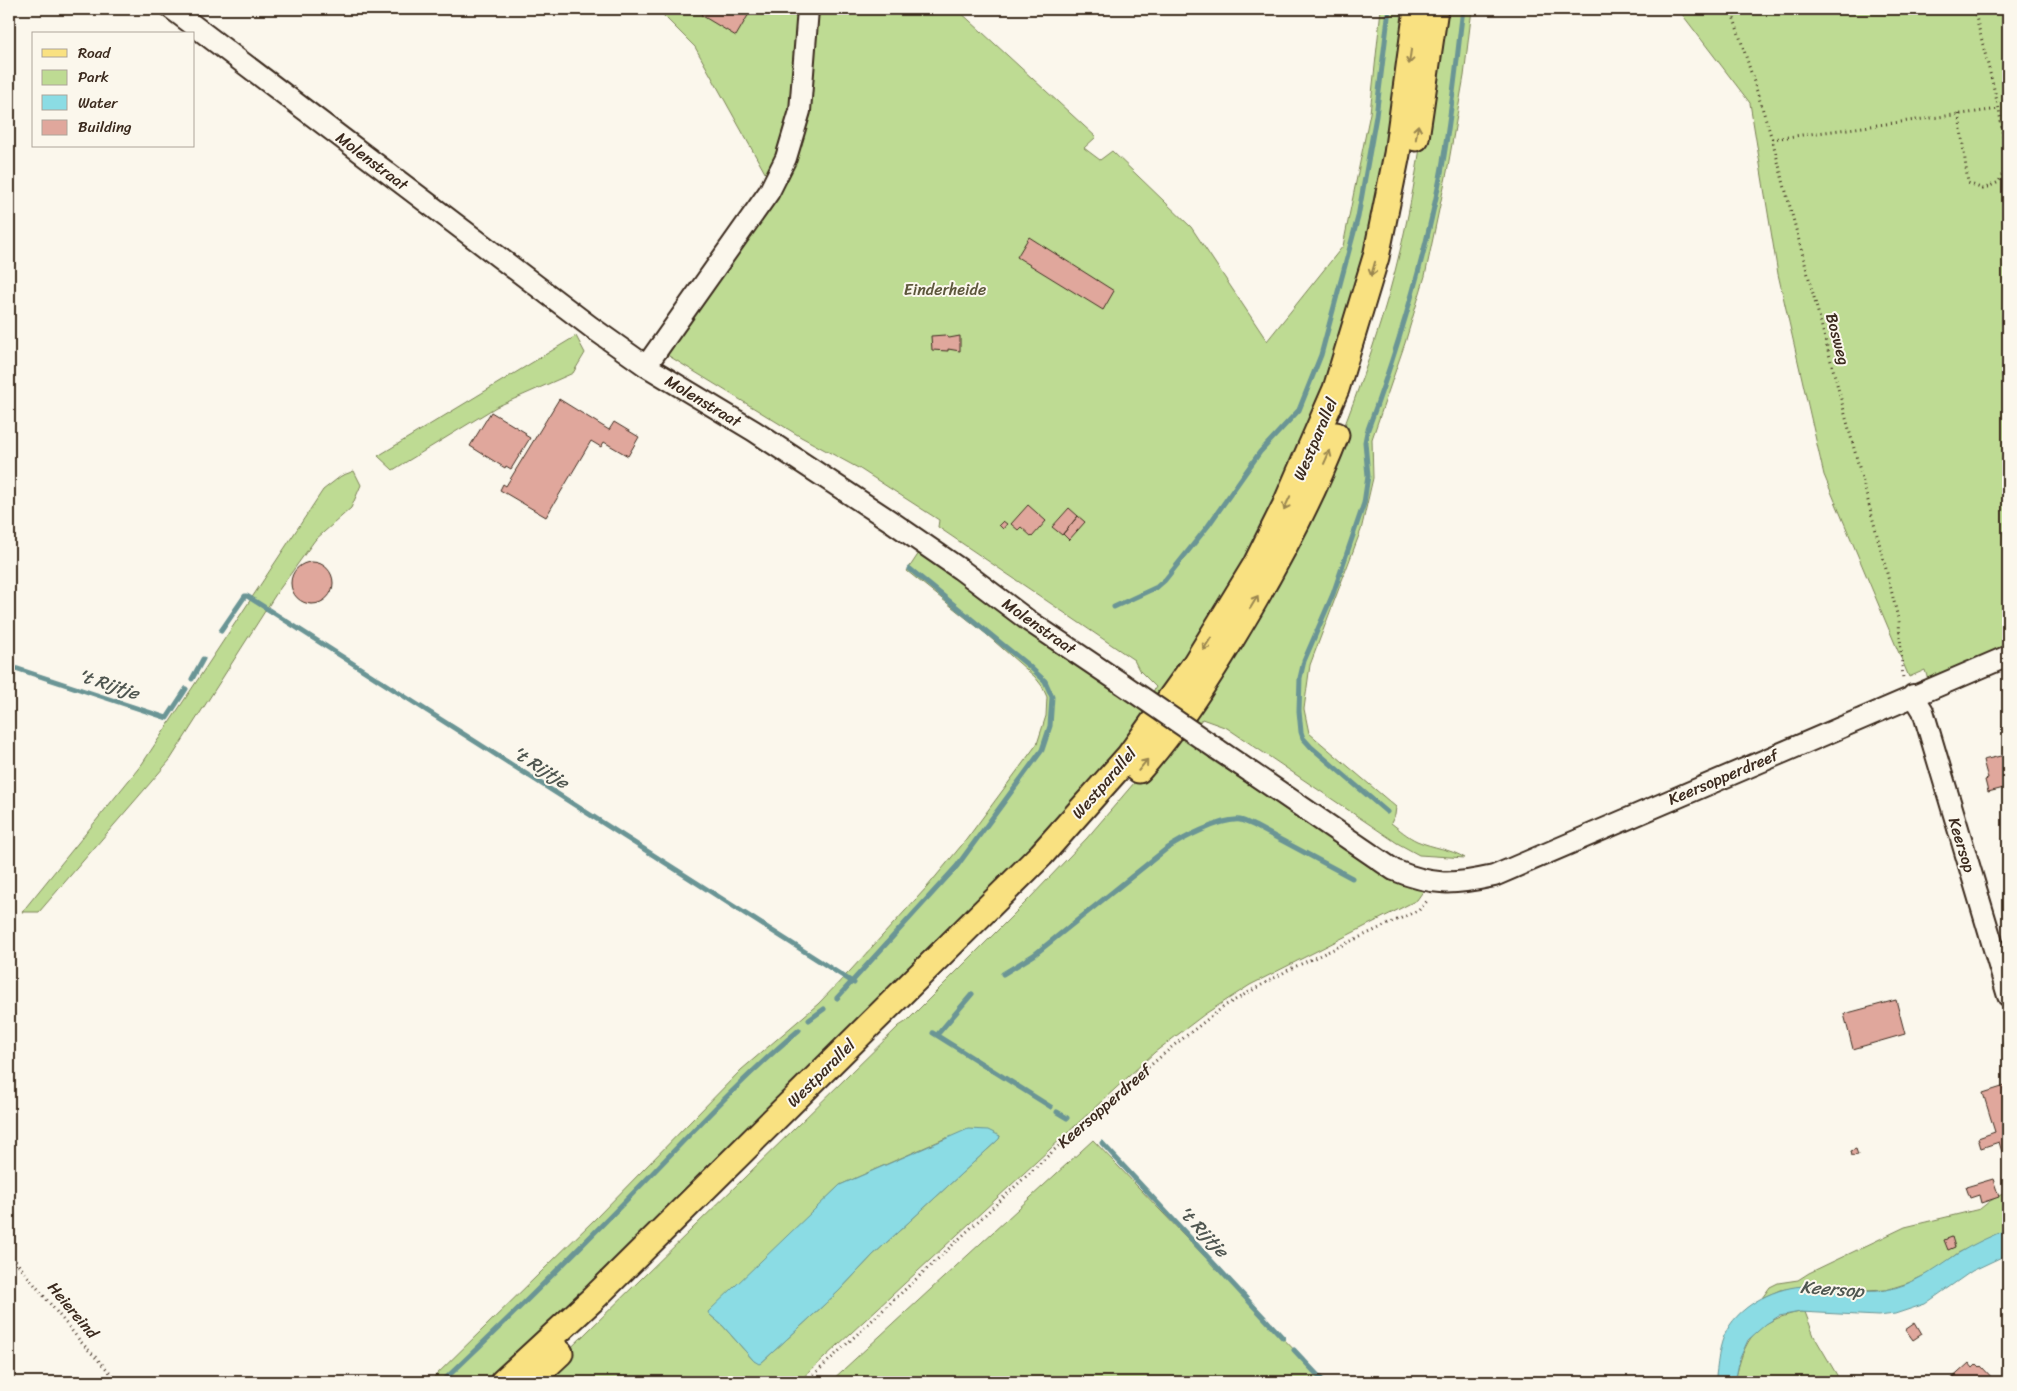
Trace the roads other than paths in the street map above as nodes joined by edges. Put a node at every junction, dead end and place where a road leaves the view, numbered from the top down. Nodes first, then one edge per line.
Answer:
1 (172, 9) edge
2 (808, 9) edge
3 (1417, 9) edge
4 (1435, 9) edge
5 (646, 366) junction
6 (2008, 656) edge
7 (1908, 688) junction
8 (1434, 883) joint
9 (2008, 996) edge
10 (503, 1382) edge
11 (529, 1382) edge

1 - 5 street, Molenstraat
2 - 5 street, Molenstraat
3 -> 10 main road, Westparallel
11 -> 4 main road, Westparallel
5 - 8 street, Molenstraat, bridge
6 - 7 street, Keersopperdreef
7 - 8 street, Keersopperdreef
7 - 9 street, Keersop

